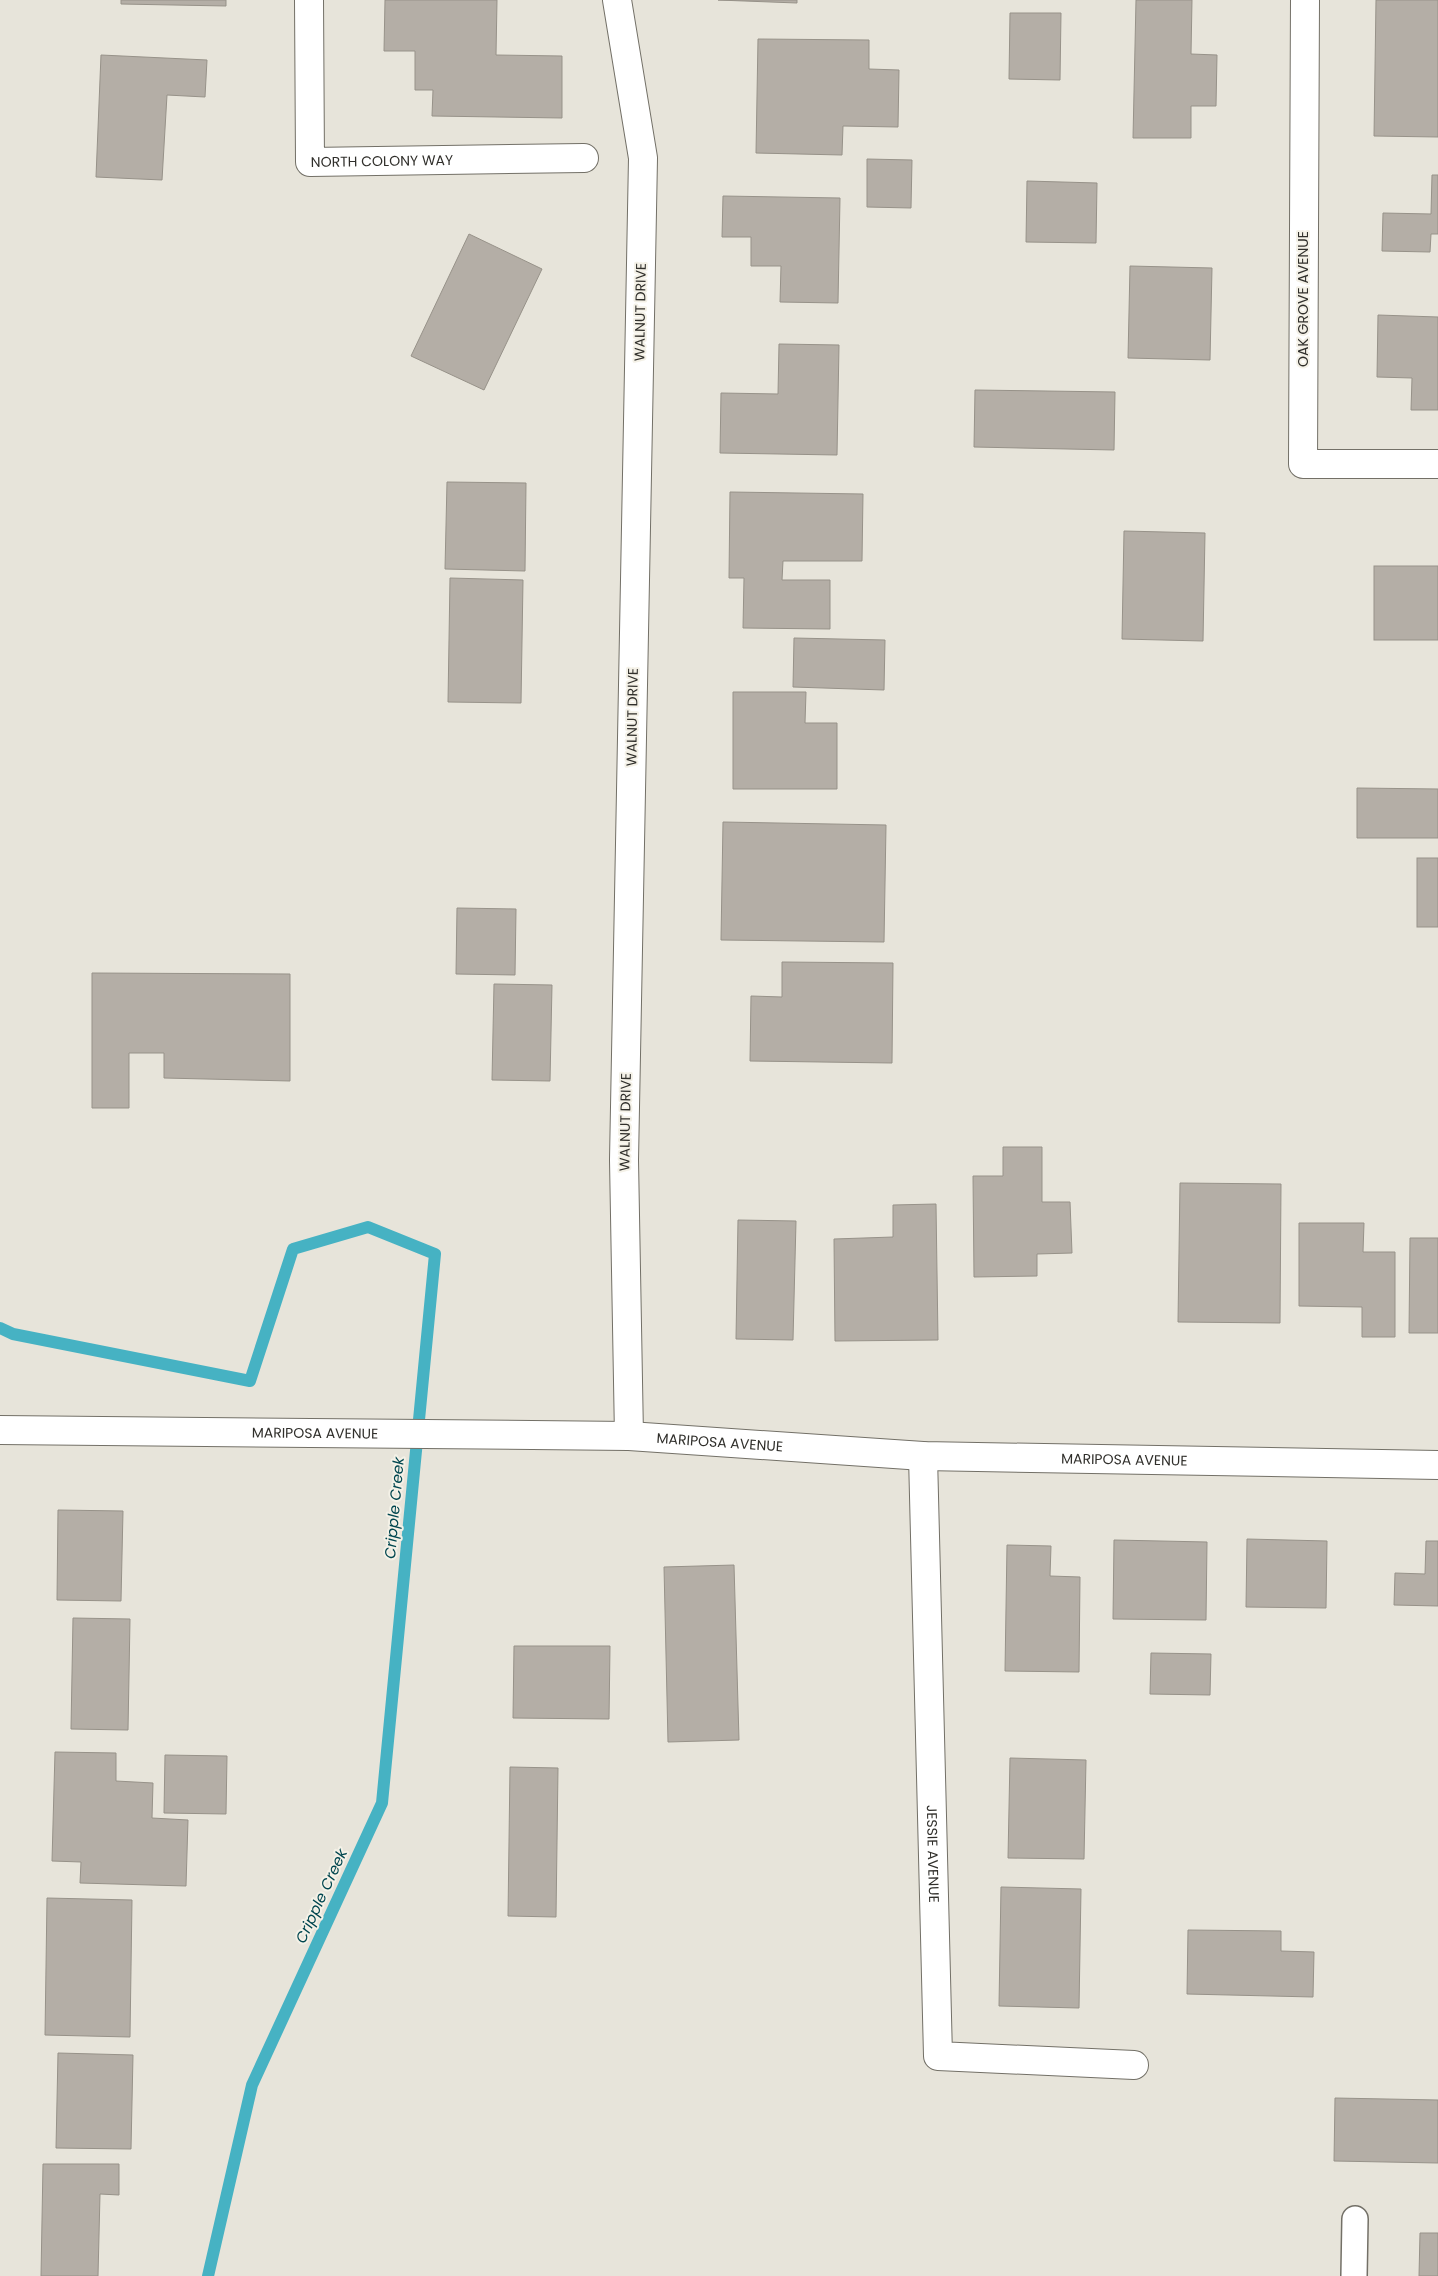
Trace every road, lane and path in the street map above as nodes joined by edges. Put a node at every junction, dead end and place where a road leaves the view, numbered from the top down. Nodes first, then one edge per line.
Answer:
1 (309, 0) edge
2 (617, 0) edge
3 (1305, 0) edge
4 (584, 158) dead end
5 (1438, 464) edge
6 (0, 1430) edge
7 (629, 1436) junction
8 (923, 1456) junction
9 (1438, 1465) edge
10 (1134, 2065) dead end
11 (1355, 2219) dead end
12 (1354, 2276) edge

1 - 4 street, NORTH COLONY WAY
2 - 7 street, WALNUT DRIVE
3 - 5 street, OAK GROVE AVENUE
6 - 7 street, MARIPOSA AVENUE
7 - 8 street, MARIPOSA AVENUE
8 - 9 street, MARIPOSA AVENUE
8 - 10 street, JESSIE AVENUE
11 - 12 lane

